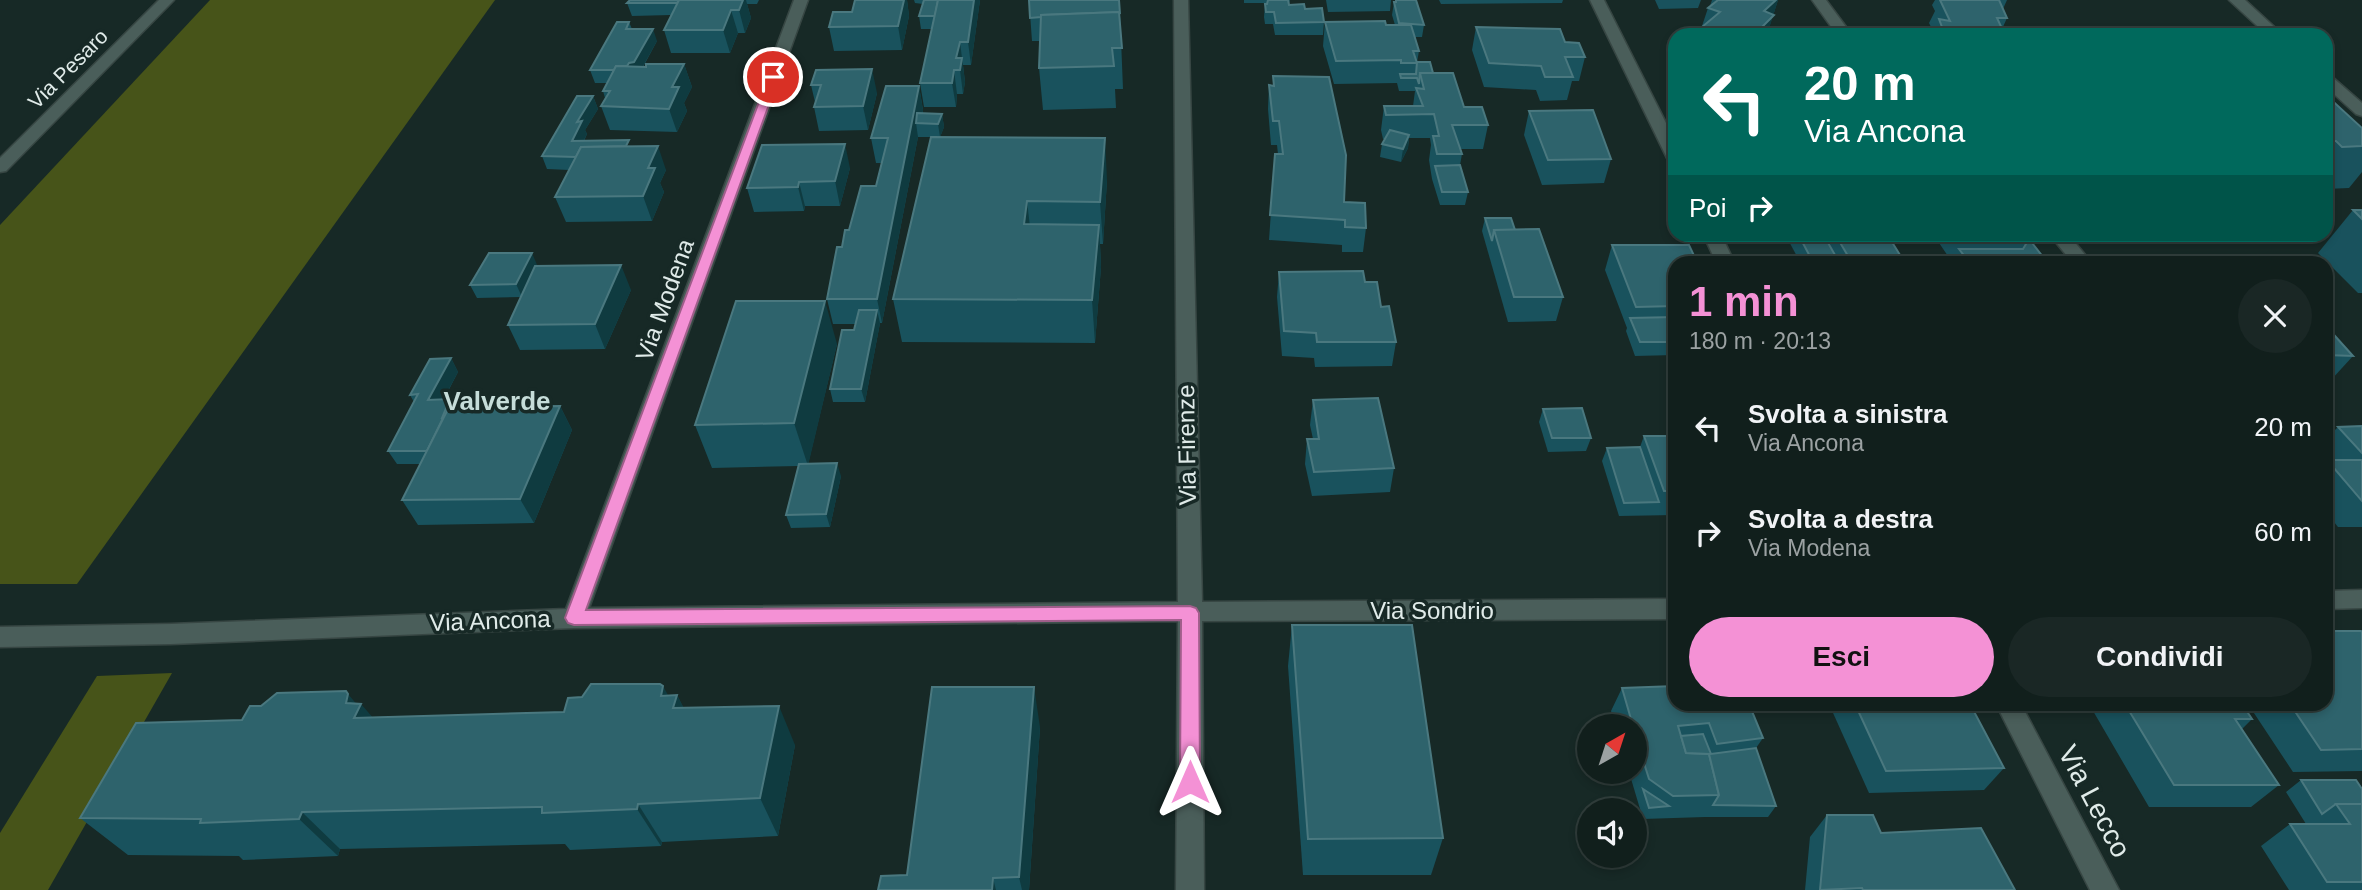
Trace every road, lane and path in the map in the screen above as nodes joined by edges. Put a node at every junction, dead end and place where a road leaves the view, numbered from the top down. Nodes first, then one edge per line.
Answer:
1 (167, 0) edge
2 (802, 0) edge
3 (1181, 0) edge
4 (1598, 0) edge
5 (1819, 0) edge
6 (2236, 0) edge
7 (1840, 28) edge
8 (2268, 28) edge
9 (2333, 85) edge
10 (2362, 111) edge
11 (1668, 145) edge
12 (0, 167) edge
13 (2065, 242) edge
14 (2076, 256) edge
15 (2333, 601) edge
16 (2358, 605) edge
17 (1668, 609) edge
18 (1190, 613) junction
19 (574, 618) junction
20 (0, 637) edge
21 (2012, 711) edge
22 (1190, 890) edge
23 (2105, 890) edge

1 - 12 street, Via Pesaro
2 - 19 street, Via Modena
3 - 18 street, Via Firenze
4 - 11 street
5 - 7 street
6 - 8 street
9 - 10 street
13 - 14 street
15 - 16 street
17 - 18 street, Via Sondrio
18 - 19 street, Via Ancona
18 - 22 street, Via Firenze
19 - 20 street, Via Ancona
21 - 23 street, Via Lecco

